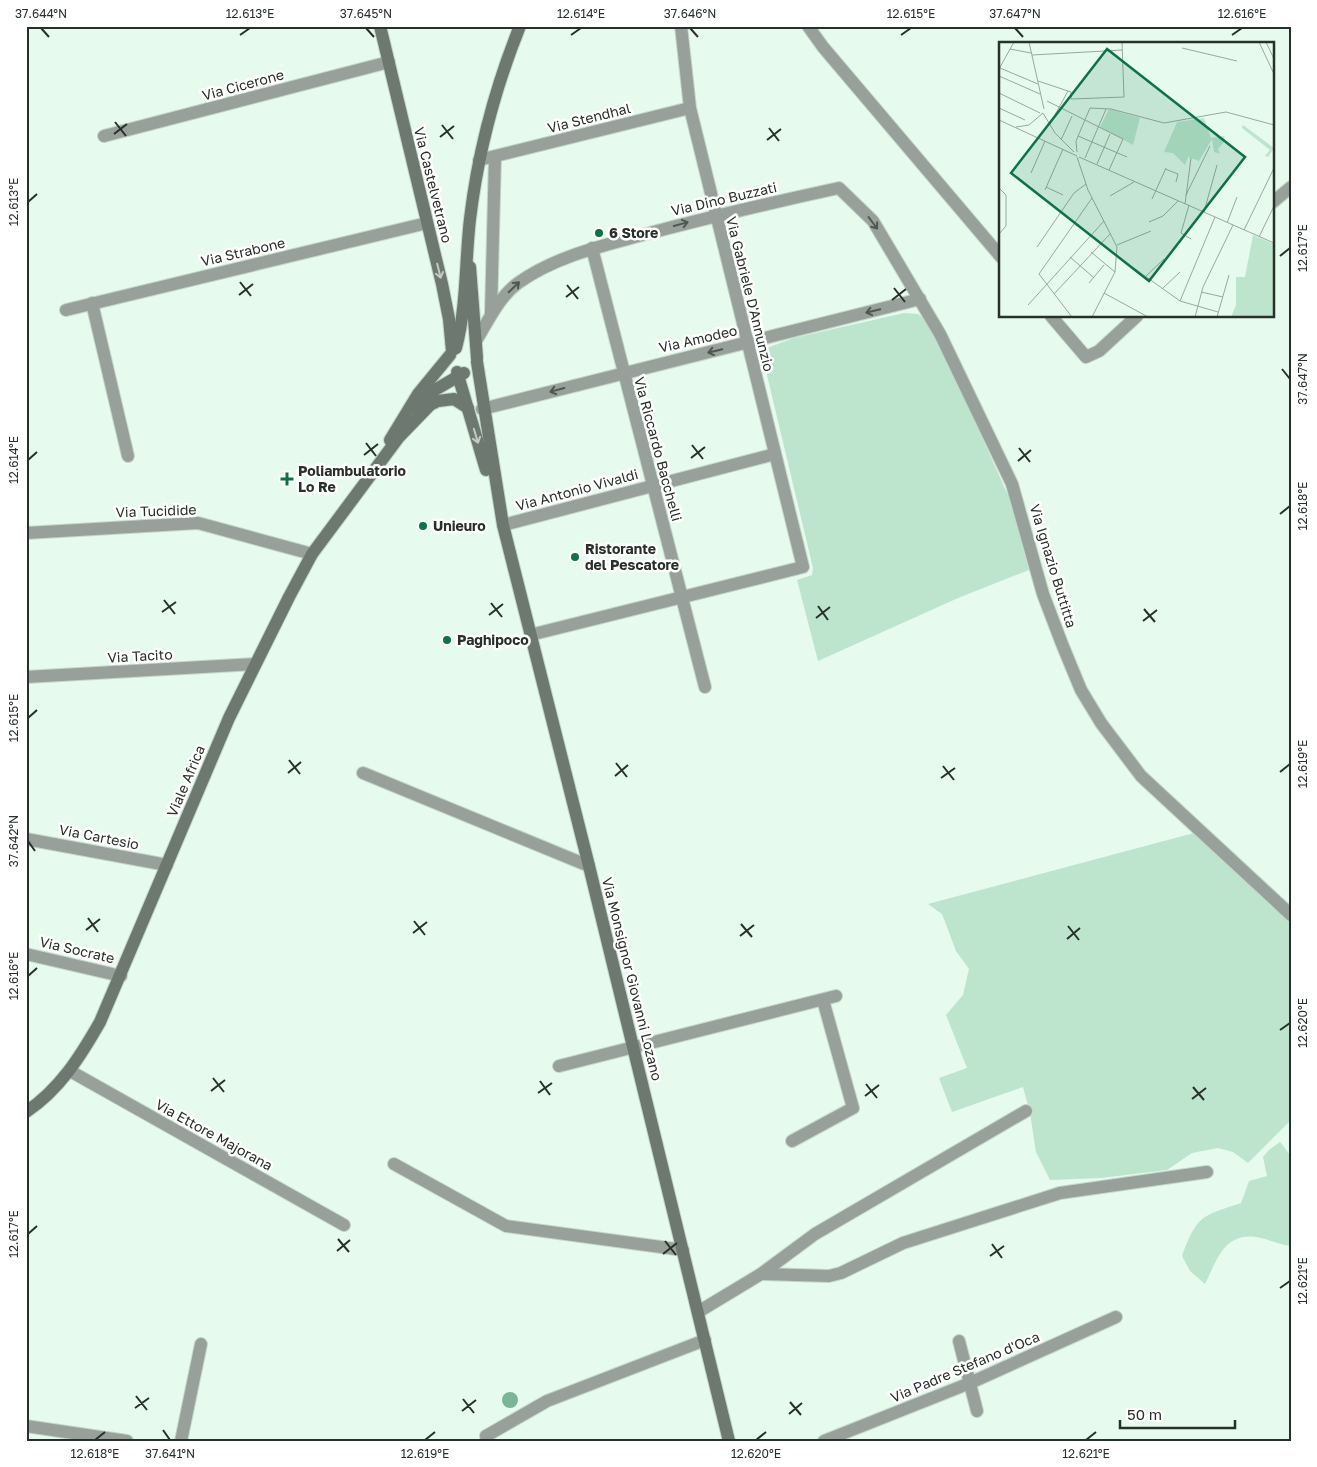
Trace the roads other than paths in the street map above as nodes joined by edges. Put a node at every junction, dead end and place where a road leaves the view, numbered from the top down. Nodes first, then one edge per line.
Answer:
1 (380, 26) edge
2 (520, 26) edge
3 (681, 26) edge
4 (808, 26) edge
5 (389, 62) junction
6 (690, 108) junction
7 (104, 136) dead end
8 (495, 157) junction
9 (479, 160) junction
10 (1291, 186) edge
11 (839, 188) joint
12 (1274, 201) edge
13 (715, 215) junction
14 (427, 224) junction
15 (592, 248) junction
16 (468, 250) junction
17 (999, 255) edge
18 (920, 299) junction
19 (92, 303) junction
20 (66, 310) dead end
21 (490, 314) junction
22 (1053, 318) edge
23 (1135, 318) edge
24 (476, 341) junction
25 (747, 343) junction
26 (452, 352) junction
27 (477, 360) junction
28 (623, 372) junction
29 (460, 374) junction
30 (468, 408) junction
31 (482, 409) junction
32 (398, 437) junction
33 (775, 454) junction
34 (128, 456) dead end
35 (380, 460) junction
36 (652, 485) junction
37 (503, 525) junction
38 (26, 533) edge
39 (312, 554) junction
40 (681, 597) junction
41 (530, 635) junction
42 (255, 664) junction
43 (26, 677) edge
44 (705, 687) dead end
45 (363, 773) dead end
46 (26, 839) edge
47 (166, 865) junction
48 (589, 866) junction
49 (1291, 915) edge
50 (26, 954) edge
51 (120, 976) junction
52 (836, 996) dead end
53 (823, 1000) junction
54 (634, 1047) junction
55 (559, 1066) dead end
56 (70, 1070) junction
57 (1026, 1111) dead end
58 (26, 1112) edge
59 (792, 1141) dead end
60 (394, 1164) dead end
61 (1207, 1172) dead end
62 (344, 1225) dead end
63 (683, 1250) junction
64 (761, 1274) junction
65 (698, 1312) junction
66 (1116, 1317) dead end
67 (705, 1340) junction
68 (958, 1341) dead end
69 (201, 1344) dead end
70 (970, 1384) junction
71 (977, 1411) dead end
72 (26, 1426) edge
73 (127, 1441) edge
74 (182, 1441) edge
75 (486, 1441) edge
76 (730, 1441) edge
77 (824, 1441) edge

1 - 5 main road, Via Castelvetrano
2 - 9 main road
3 - 6 street, Via Gabriele D'Annunzio
4 - 17 street
5 - 7 street, Via Cicerone
5 - 14 main road, Via Castelvetrano
6 - 8 street, Via Stendhal
6 - 13 street, Via Gabriele D'Annunzio
8 - 9 street, Via Stendhal
8 - 21 street
9 - 16 main road
10 - 12 street
11 - 13 street, Via Dino Buzzati
11 -> 18 street, Via Ignazio Buttitta
15 -> 13 street, Via Dino Buzzati
13 - 25 street, Via Gabriele D'Annunzio
14 - 19 street, Via Strabone
14 -> 26 main road, Via Castelvetrano
21 -> 15 street, Via Dino Buzzati
15 - 28 street, Via Riccardo Bacchelli
16 - 24 main road
16 - 26 main road
18 -> 25 street, Via Amodeo
18 - 49 street, Via Ignazio Buttitta
19 - 20 street, Via Strabone
19 - 34 street
21 - 24 street, Via Dino Buzzati
22 - 23 street
24 - 27 main road
25 -> 28 street, Via Amodeo
25 - 33 street, Via Gabriele D'Annunzio
26 - 27 main road
26 - 29 main road
26 - 35 main road
27 - 29 main road
27 - 31 main road
28 -> 31 street, Via Amodeo
28 - 36 street, Via Riccardo Bacchelli
29 - 30 main road
29 - 32 main road
30 - 32 main road
30 -> 37 main road
31 - 37 main road
32 - 35 main road
33 - 36 street, Via Antonio Vivaldi
33 - 40 street, Via Gabriele D'Annunzio
35 - 39 main road, Viale Africa
36 - 37 street, Via Antonio Vivaldi
36 - 40 street, Via Riccardo Bacchelli
37 - 41 main road, Via Monsignor Giovanni Lozano
38 - 39 street, Via Tucidide
39 - 42 main road, Viale Africa
40 - 41 street
40 - 44 street, Via Riccardo Bacchelli
41 - 48 main road, Via Monsignor Giovanni Lozano
42 - 43 street, Via Tacito
42 - 47 main road, Viale Africa
45 - 48 street
46 - 47 street, Via Cartesio
47 - 51 main road, Viale Africa
48 - 54 main road, Via Monsignor Giovanni Lozano
50 - 51 street, Via Socrate
51 - 56 main road, Viale Africa
52 - 53 street
53 - 54 street
53 - 59 street
54 - 55 street
54 - 63 main road, Via Monsignor Giovanni Lozano
56 - 58 main road, Viale Africa
56 - 62 street, Via Ettore Majorana
57 - 64 street
60 - 63 street
61 - 64 street
63 - 65 main road, Via Monsignor Giovanni Lozano
64 - 65 street
65 - 67 main road, Via Monsignor Giovanni Lozano
66 - 70 street, Via Padre Stefano d'Oca
67 - 75 street
67 - 76 main road, Via Monsignor Giovanni Lozano
68 - 70 street
69 - 74 street
70 - 71 street
70 - 77 street, Via Padre Stefano d'Oca
72 - 73 street

